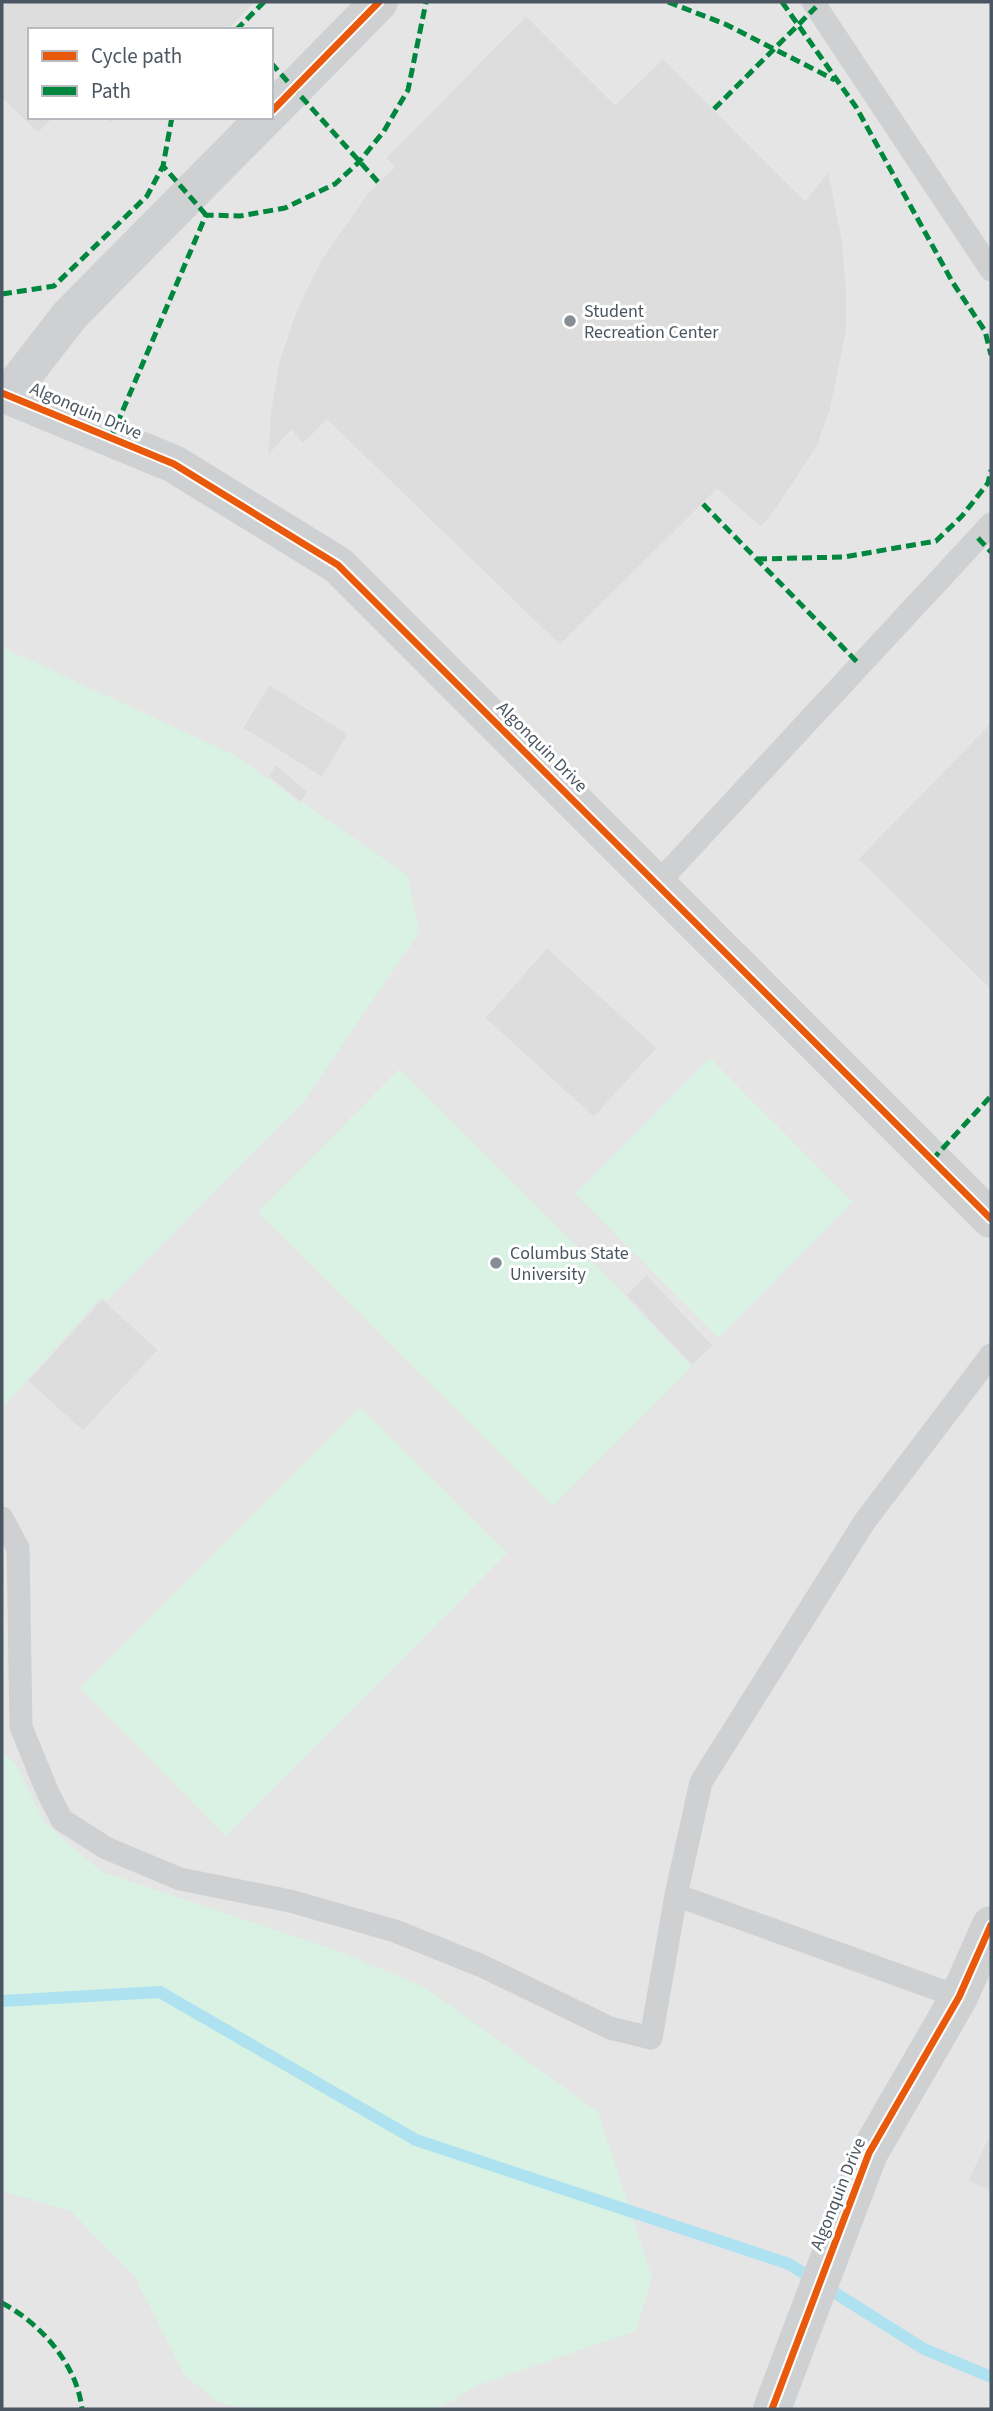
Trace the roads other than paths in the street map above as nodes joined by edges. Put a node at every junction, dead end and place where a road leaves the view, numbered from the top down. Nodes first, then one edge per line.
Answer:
1 (379, 2) edge
2 (813, 2) edge
3 (273, 110) edge
4 (265, 119) edge
5 (991, 270) edge
6 (5, 394) edge
7 (991, 524) edge
8 (657, 884) junction
9 (991, 1219) edge
10 (991, 1355) edge
11 (2, 1518) edge
12 (676, 1895) junction
13 (991, 1925) edge
14 (959, 1997) junction
15 (772, 2409) edge

1 - 3 street
2 - 5 lane
4 - 6 street
6 - 8 street, Algonquin Drive
7 - 8 lane
8 - 9 street, Algonquin Drive
10 - 12 lane
11 - 12 lane
12 - 14 lane
13 - 14 street, Algonquin Drive
14 - 15 street, Algonquin Drive

